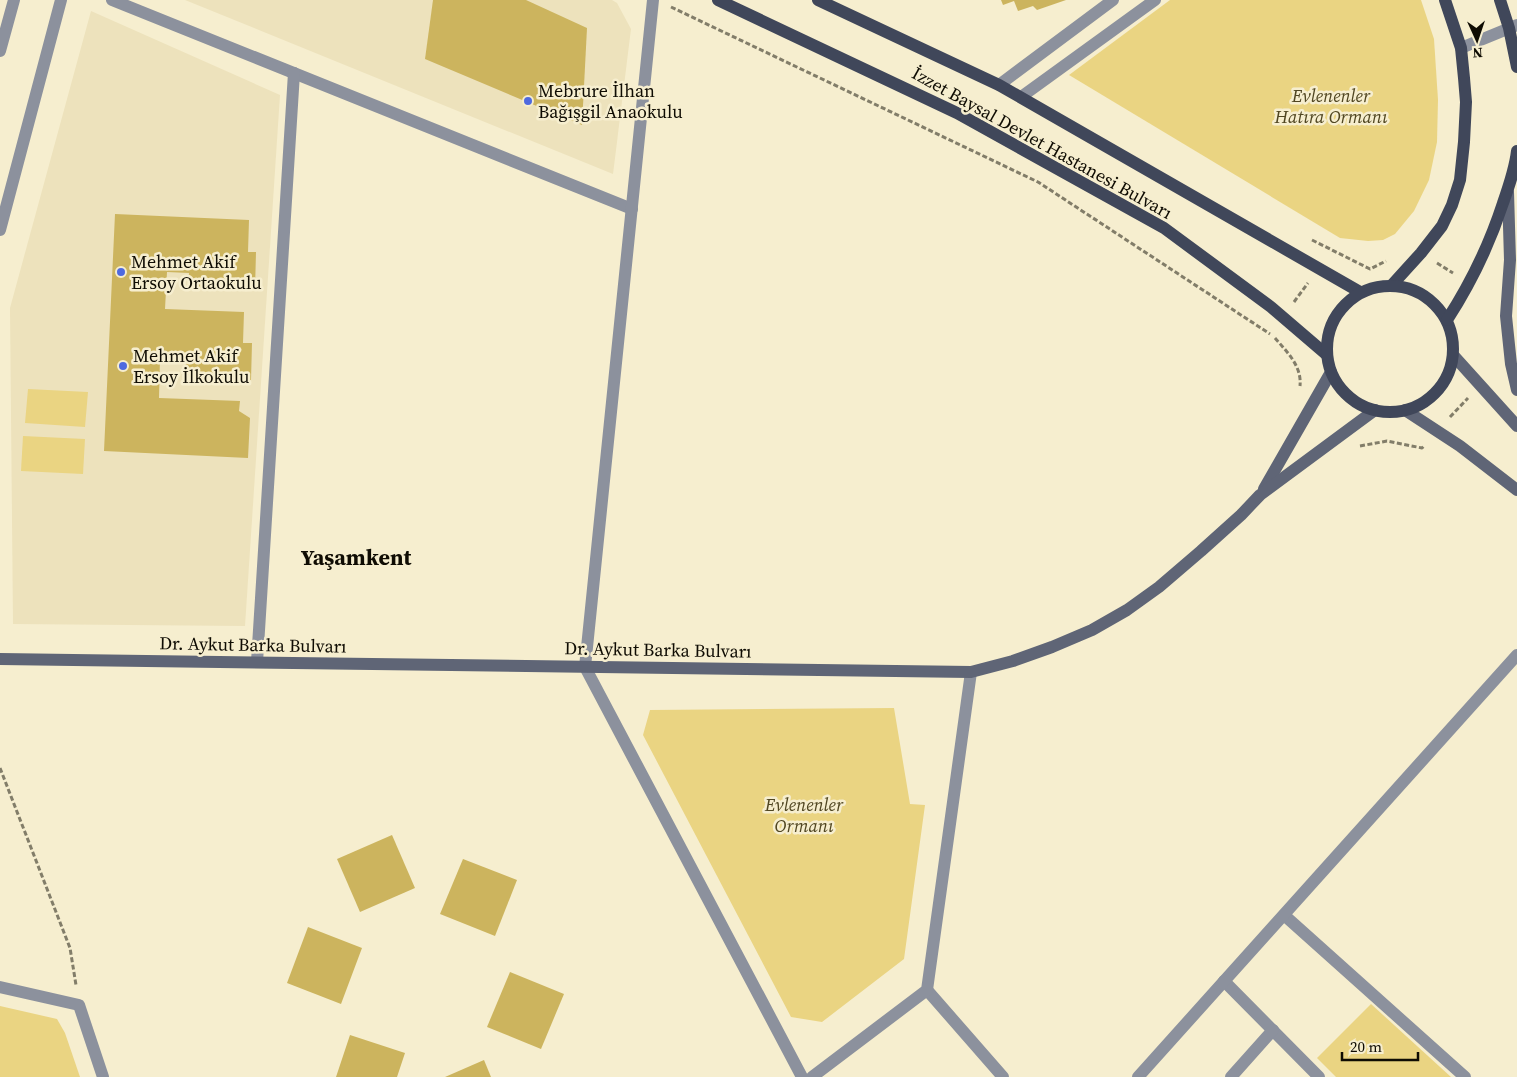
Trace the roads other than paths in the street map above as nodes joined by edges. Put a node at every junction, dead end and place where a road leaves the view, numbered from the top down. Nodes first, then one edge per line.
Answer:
1 (14, 0) edge
2 (61, 0) edge
3 (112, 0) edge
4 (653, 0) edge
5 (718, 0) edge
6 (818, 0) edge
7 (1113, 0) edge
8 (1154, 0) edge
9 (1445, 0) edge
10 (1500, 0) edge
11 (1513, 27) edge
12 (1461, 48) junction
13 (0, 51) edge
14 (1517, 68) edge
15 (294, 73) junction
16 (999, 85) junction
17 (1021, 97) junction
18 (1517, 151) edge
19 (1508, 190) junction
20 (3, 208) edge
21 (632, 209) junction
22 (0, 230) edge
23 (1391, 286) junction
24 (1360, 292) junction
25 (1446, 320) junction
26 (1327, 355) junction
27 (1452, 355) junction
28 (1331, 372) junction
29 (1517, 390) edge
30 (1375, 410) junction
31 (1405, 410) junction
32 (1517, 426) edge
33 (1517, 490) edge
34 (1260, 495) junction
35 (1517, 655) edge
36 (0, 659) edge
37 (257, 662) junction
38 (586, 667) junction
39 (971, 672) junction
40 (1284, 914) junction
41 (1224, 981) junction
42 (0, 987) edge
43 (927, 990) junction
44 (1273, 1030) junction
45 (103, 1077) edge
46 (802, 1077) edge
47 (812, 1077) edge
48 (1003, 1077) edge
49 (1138, 1077) edge
50 (1231, 1077) edge
51 (1319, 1077) edge
52 (1465, 1077) edge

1 - 13 street
2 - 20 street
3 - 15 street
4 - 21 street
5 - 26 main road, İzzet Baysal Devlet Hastanesi Bulvarı
6 - 16 main road, İzzet Baysal Devlet Hastanesi Bulvarı
7 - 16 street
8 - 17 street
9 - 12 main road
10 - 11 main road
11 - 12 street
11 - 14 main road
12 - 23 main road
15 - 21 street
15 - 37 street
16 - 17 main road, İzzet Baysal Devlet Hastanesi Bulvarı
17 - 24 main road, İzzet Baysal Devlet Hastanesi Bulvarı
18 - 19 main road
19 - 25 main road
19 - 29 main road
20 - 22 street
21 - 38 street
23 - 24 main road
23 - 25 main road
24 - 26 main road
25 - 27 main road
26 - 28 main road
27 - 31 main road
27 - 32 main road
28 - 30 main road
28 - 34 main road, Dr. Aykut Barka Bulvarı
30 - 31 main road
30 - 34 main road, Dr. Aykut Barka Bulvarı
31 - 33 main road
34 - 39 main road, Dr. Aykut Barka Bulvarı
35 - 40 street
36 - 37 main road, Dr. Aykut Barka Bulvarı
37 - 38 main road, Dr. Aykut Barka Bulvarı
38 - 39 main road, Dr. Aykut Barka Bulvarı
38 - 46 street
39 - 43 street
40 - 41 street
40 - 52 street
41 - 44 street
41 - 49 street
42 - 45 street
43 - 47 street
43 - 48 street
44 - 50 street
44 - 51 street

